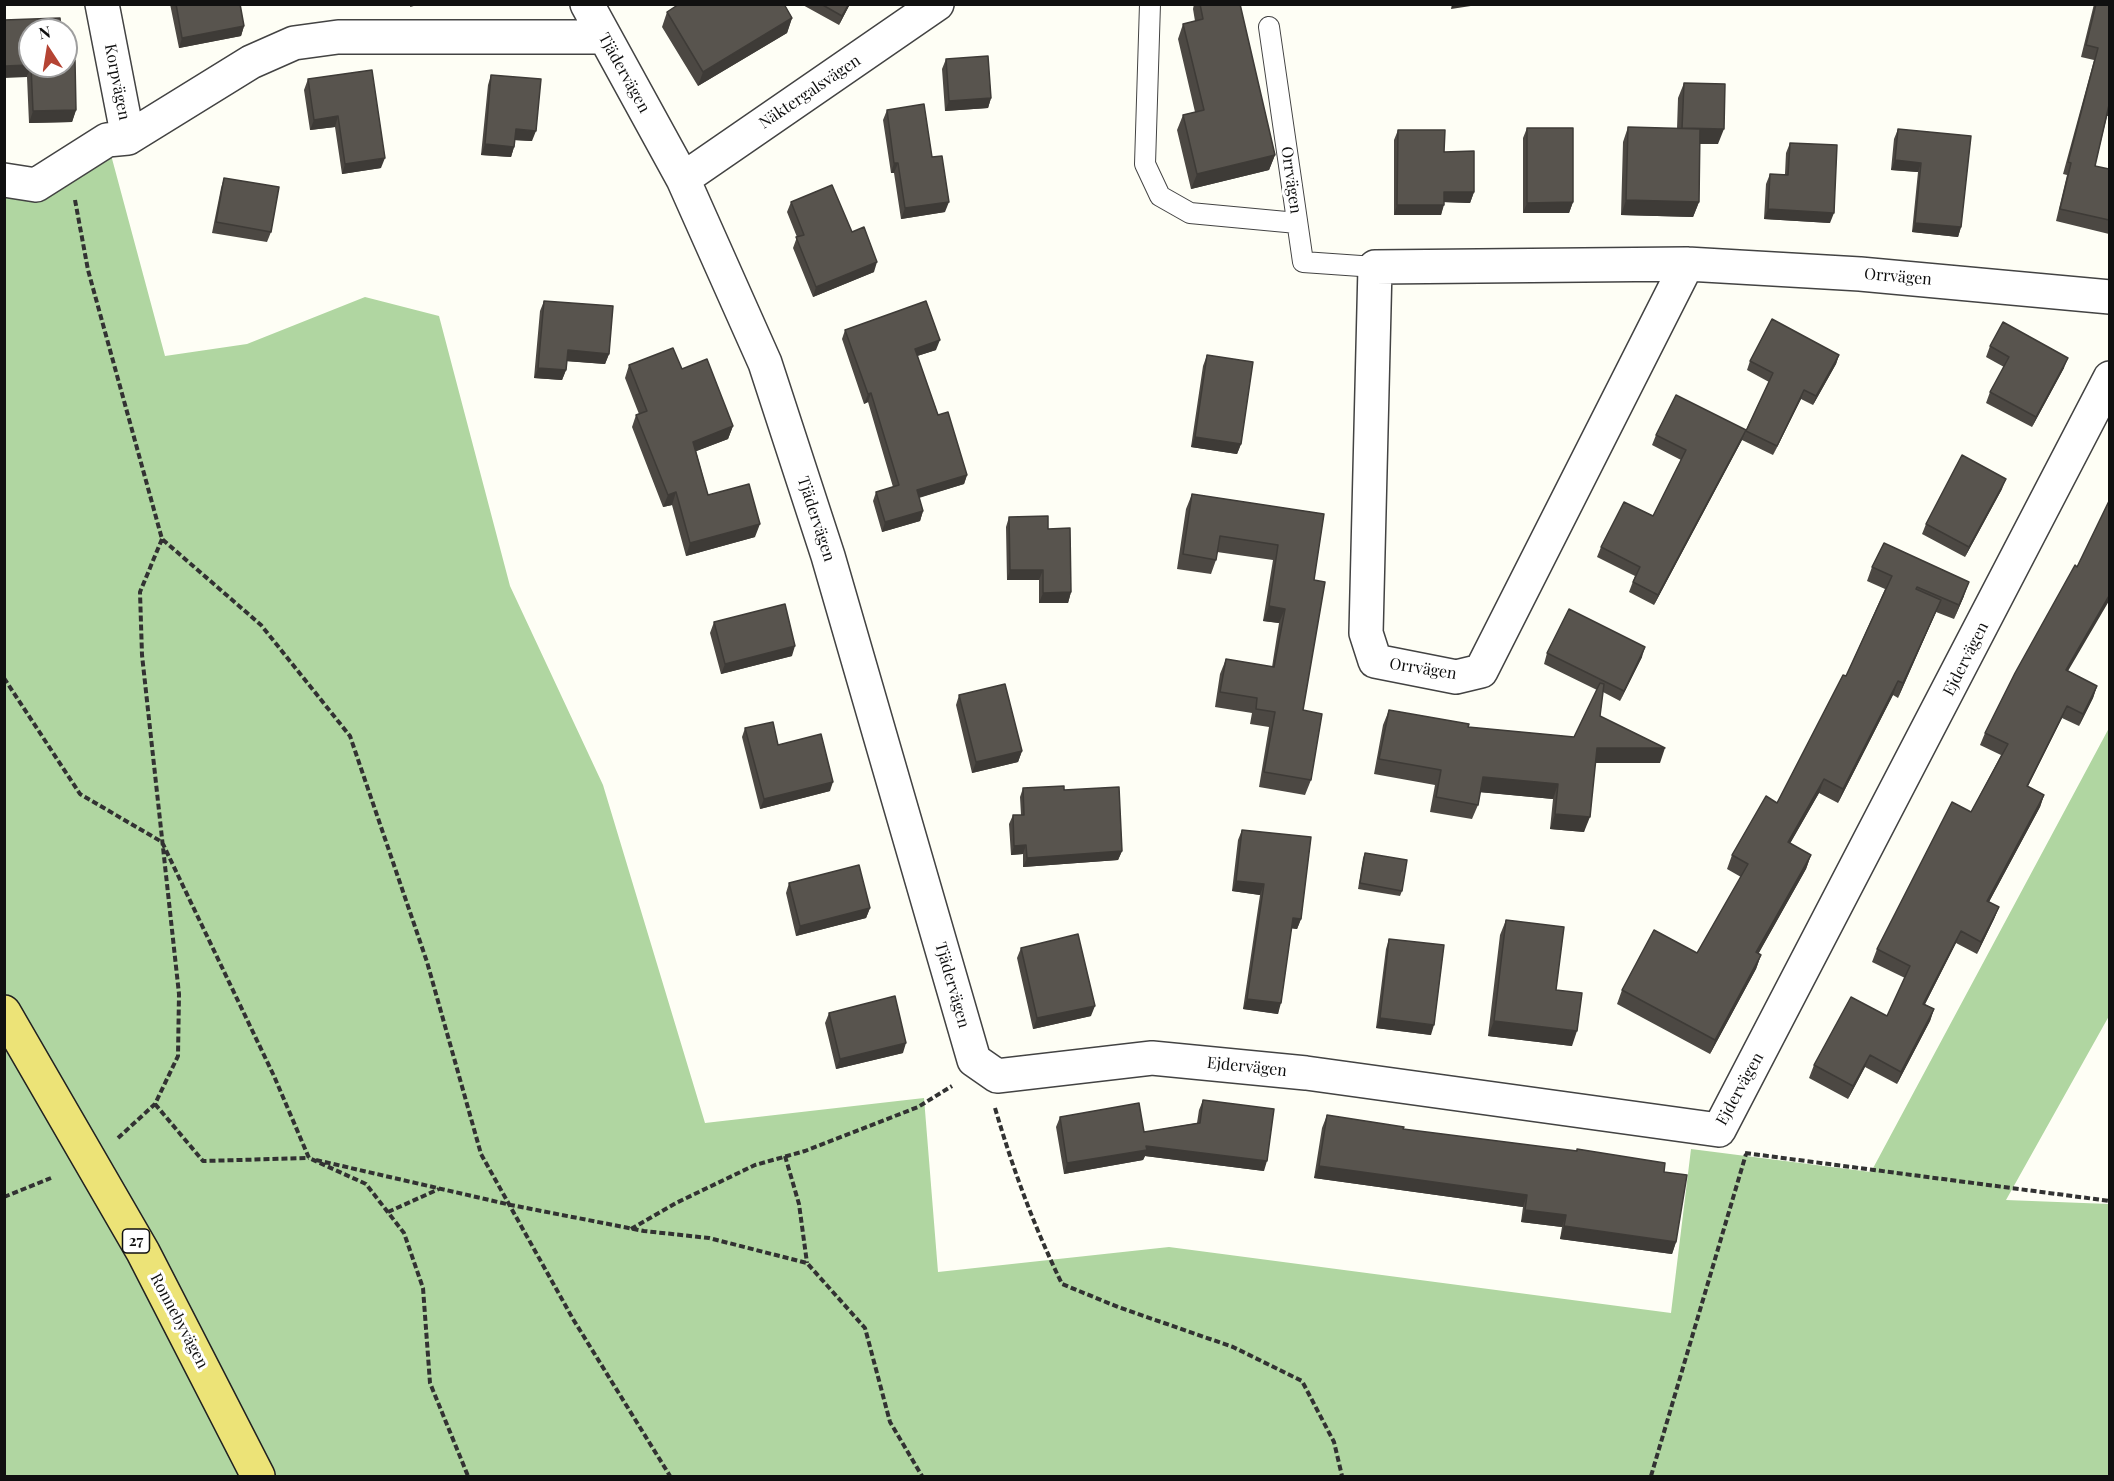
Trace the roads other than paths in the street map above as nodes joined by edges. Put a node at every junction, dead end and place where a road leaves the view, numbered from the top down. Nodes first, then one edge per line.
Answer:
1 (102, 4) edge
2 (587, 4) edge
3 (938, 4) edge
4 (1150, 4) edge
5 (1269, 27) dead end
6 (604, 37) junction
7 (118, 139) junction
8 (683, 179) junction
9 (4, 180) edge
10 (1297, 223) junction
11 (1687, 264) junction
12 (1375, 267) junction
13 (2109, 297) edge
14 (2109, 378) edge
15 (4, 1012) edge
16 (979, 1063) joint
17 (258, 1476) edge

1 - 7 street, Korpvägen
2 - 6 street, Tjädervägen
3 - 8 street, Näktergalsvägen
4 - 10 lane
5 - 10 lane, Orrvägen
6 - 7 street
6 - 8 street, Tjädervägen
7 - 9 street
8 - 16 street, Tjädervägen
10 - 12 lane, Orrvägen
11 - 12 street, Orrvägen
11 - 12 street, Orrvägen
11 - 13 street, Orrvägen
14 - 16 street, Ejdervägen
15 - 17 main road, Ronnebyvägen / 27

